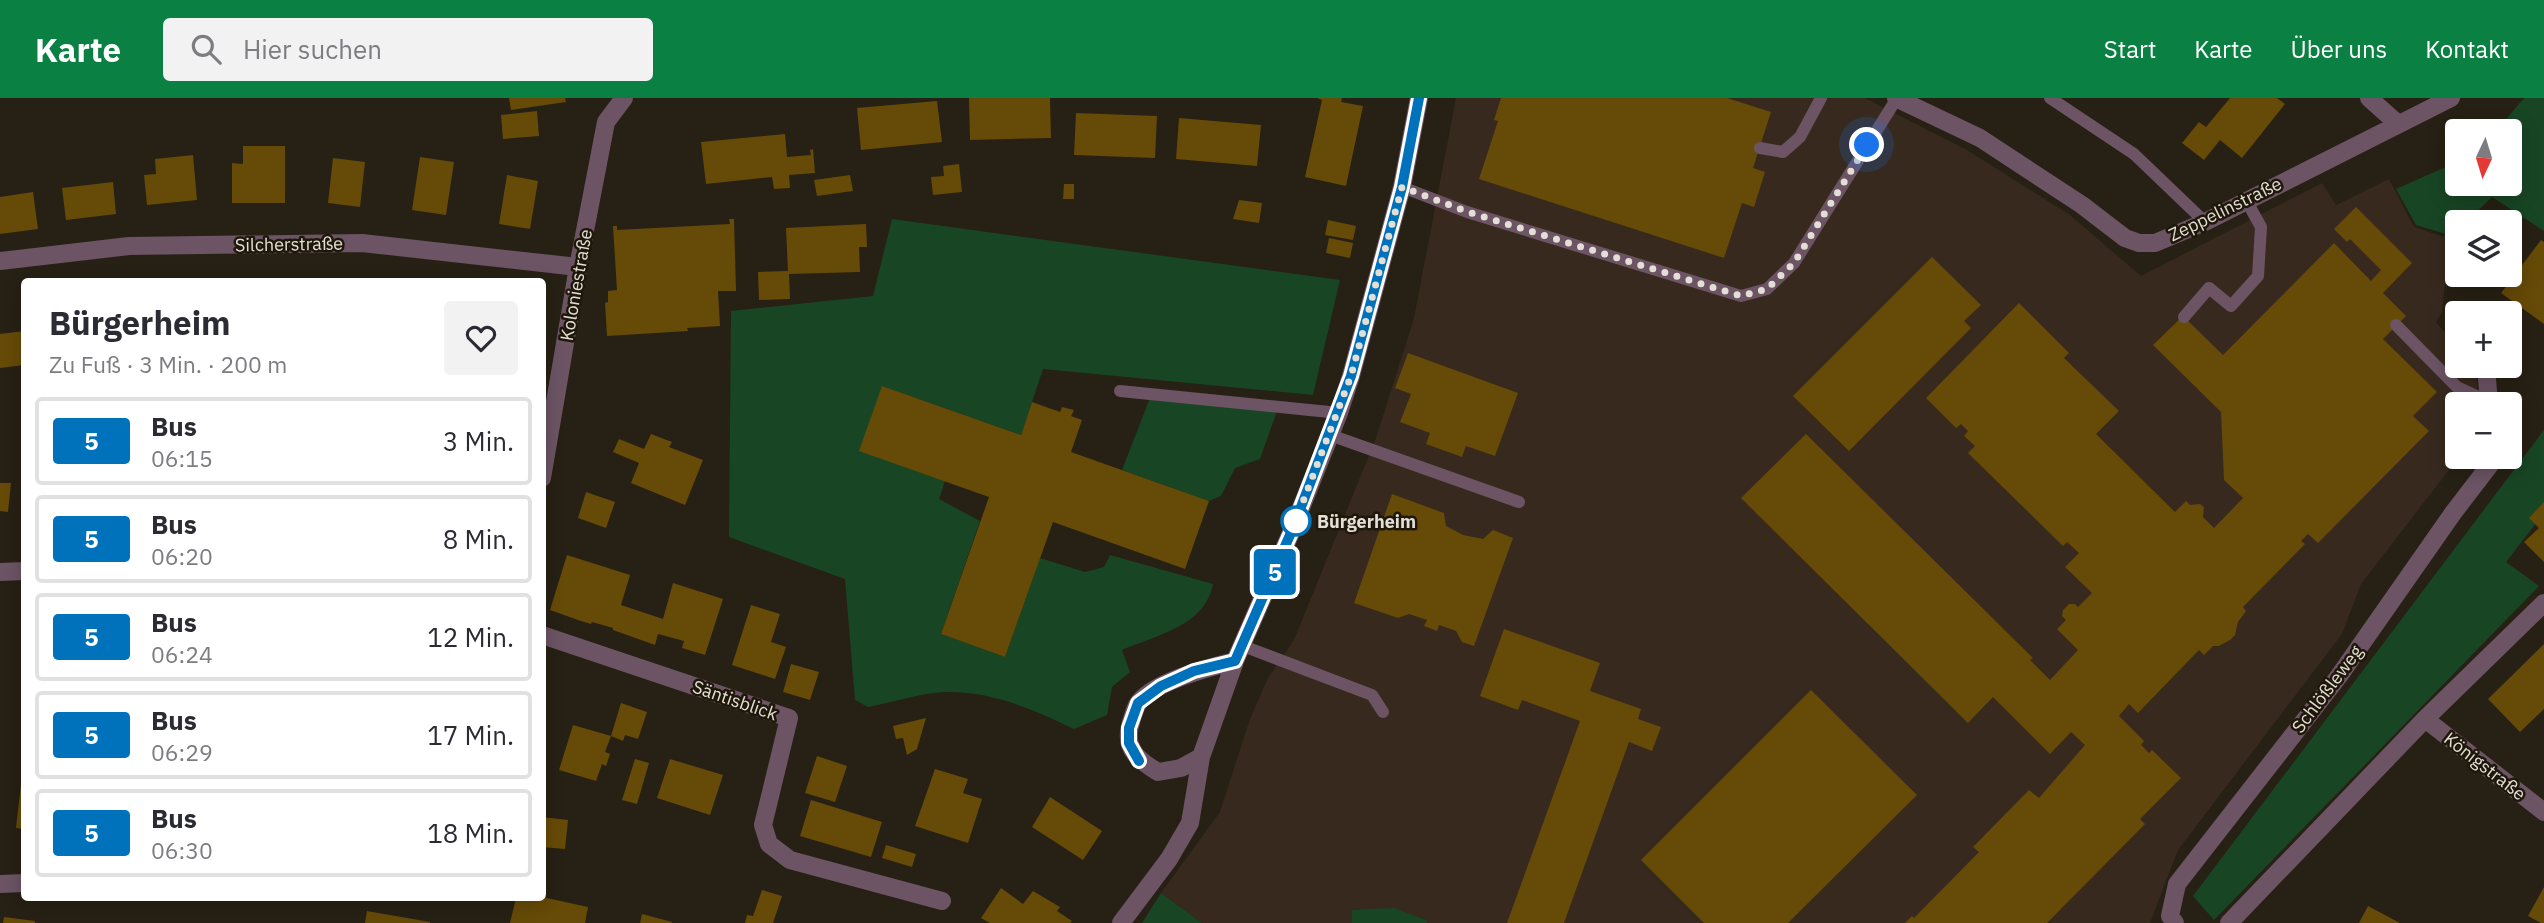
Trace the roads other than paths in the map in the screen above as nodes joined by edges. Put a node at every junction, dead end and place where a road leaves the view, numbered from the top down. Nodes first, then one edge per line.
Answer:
1 (624, 98) edge
2 (1419, 98) edge
3 (1821, 98) edge
4 (1897, 98) edge
5 (2050, 98) edge
6 (2369, 98) edge
7 (2451, 98) edge
8 (2398, 124) junction
9 (1760, 148) dead end
10 (1402, 187) junction
11 (2246, 200) junction
12 (2205, 222) junction
13 (0, 261) edge
14 (578, 267) junction
15 (2184, 317) dead end
16 (2396, 325) dead end
17 (1120, 391) dead end
18 (2467, 392) edge
19 (1339, 413) junction
20 (1330, 435) junction
21 (546, 455) edge
22 (2487, 469) edge
23 (1520, 502) dead end
24 (21, 571) edge
25 (0, 572) edge
26 (2544, 603) edge
27 (546, 636) edge
28 (1239, 654) junction
29 (1383, 712) dead end
30 (2425, 719) junction
31 (1201, 757) junction
32 (2544, 813) edge
33 (21, 883) edge
34 (0, 884) edge
35 (942, 901) dead end
36 (1121, 923) edge
37 (2175, 923) edge
38 (2229, 923) edge

1 - 14 street, Koloniestraße
2 - 10 street
3 - 9 lane
4 - 10 lane
4 - 12 street, Zeppelinstraße
5 - 12 lane
6 - 8 street
7 - 8 street, Zeppelinstraße
8 - 11 street, Zeppelinstraße
10 - 19 street
11 - 12 street, Zeppelinstraße
11 - 15 lane
13 - 14 street, Silcherstraße
14 - 21 street, Koloniestraße
16 - 18 lane
17 - 19 lane
19 - 20 street
20 - 23 lane
20 - 28 street
22 - 37 street, Schlößleweg
24 - 25 street
26 - 30 street
27 - 35 street, Säntisblick
28 - 29 lane
28 - 31 street
28 - 31 street
30 - 32 street, Königstraße
30 - 38 street
31 - 36 street
33 - 34 street

